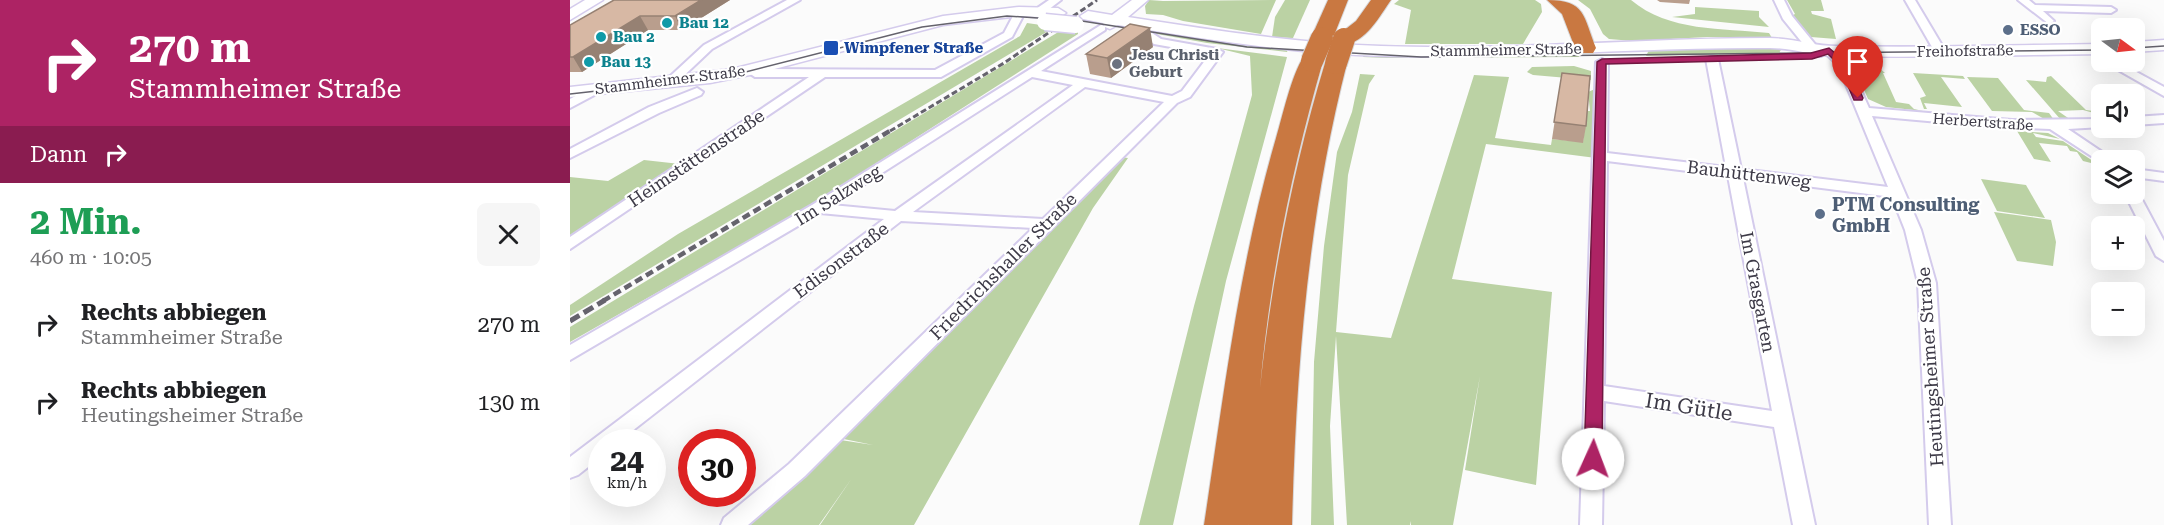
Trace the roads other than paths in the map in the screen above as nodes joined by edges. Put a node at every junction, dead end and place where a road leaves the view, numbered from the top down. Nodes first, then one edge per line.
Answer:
1 (580, 0) edge
2 (596, 0) edge
3 (795, 0) edge
4 (1338, 0) edge
5 (1359, 0) edge
6 (1381, 0) edge
7 (1557, 0) edge
8 (1572, 0) edge
9 (1779, 0) edge
10 (1910, 0) edge
11 (2023, 0) edge
12 (2097, 0) edge
13 (1139, 2) edge
14 (570, 5) edge
15 (2032, 8) junction
16 (1050, 12) edge
17 (570, 15) edge
18 (981, 17) junction
19 (1017, 18) junction
20 (1119, 19) junction
21 (1082, 21) junction
22 (2049, 21) dead end
23 (1101, 28) junction
24 (1174, 29) junction
25 (1148, 35) junction
26 (1344, 39) junction
27 (2164, 45) edge
28 (2145, 46) edge
29 (1819, 50) junction
30 (2091, 51) edge
31 (1597, 52) junction
32 (1940, 52) junction
33 (1324, 54) junction
34 (1712, 59) junction
35 (753, 69) junction
36 (824, 72) junction
37 (1031, 72) junction
38 (2128, 72) edge
39 (670, 82) junction
40 (1083, 83) junction
41 (596, 89) junction
42 (570, 92) edge
43 (697, 92) dead end
44 (2164, 92) edge
45 (1173, 100) junction
46 (570, 104) edge
47 (1864, 111) junction
48 (2164, 119) edge
49 (2145, 120) edge
50 (2091, 124) edge
51 (2055, 126) junction
52 (2092, 150) edge
53 (570, 154) edge
54 (1600, 156) junction
55 (1736, 173) junction
56 (2145, 174) edge
57 (2164, 177) edge
58 (1898, 193) junction
59 (2137, 204) edge
60 (818, 208) junction
61 (898, 216) junction
62 (1046, 224) junction
63 (570, 244) edge
64 (2164, 254) edge
65 (570, 353) edge
66 (1595, 392) junction
67 (1784, 421) junction
68 (621, 429) edge
69 (588, 455) edge
70 (570, 469) edge
71 (732, 525) edge
72 (1226, 525) edge
73 (1270, 525) edge
74 (1591, 525) edge
75 (1804, 525) edge
76 (1940, 525) edge

1 - 14 main road
2 - 17 main road
3 - 39 street
4 - 33 highway
5 - 26 highway
6 - 26 highway
7 - 31 highway
8 - 31 highway
9 - 29 street, Heutingsheimer Straße
10 - 32 street
11 - 15 street
12 - 15 street
13 - 20 main road
13 - 24 main road
15 - 22 street
16 - 18 main road, Stammheimer Straße
16 - 19 main road, Stammheimer Straße
16 - 21 main road, Stammheimer Straße, bridge
18 - 19 main road, Stammheimer Straße
18 - 35 main road, Stammheimer Straße
19 - 36 street
20 - 21 main road, Stammheimer Straße
20 - 23 main road
20 - 24 main road, Stammheimer Straße
21 - 23 main road, Stammheimer Straße
23 - 25 main road, Stammheimer Straße
23 - 37 street, Im Salzweg
24 - 31 main road, Stammheimer Straße
25 - 31 main road, Stammheimer Straße
25 - 45 street, Friedrichshaller Straße
26 - 33 highway, bridge
27 - 28 main road
29 - 31 main road, Stammheimer Straße
29 - 32 main road, Freihofstraße
29 - 34 main road, Stammheimer Straße
29 - 47 street, Heutingsheimer Straße
30 - 32 main road, Freihofstraße
31 - 34 main road, Stammheimer Straße
31 - 54 street
33 - 72 highway
33 - 73 highway
34 - 55 street, Im Grasgarten
35 - 36 street
35 - 39 main road, Stammheimer Straße
36 - 63 street, Heimstättenstraße
37 - 40 street
37 - 60 street, Im Salzweg
38 - 44 street
39 - 41 main road, Stammheimer Straße
40 - 45 street
40 - 61 street, Edisonstraße
41 - 42 main road, Stammheimer Straße
41 - 46 street
43 - 53 street
45 - 62 street, Friedrichshaller Straße
47 - 51 street, Herbertstraße
47 - 58 street, Heutingsheimer Straße
48 - 49 street
50 - 51 street, Herbertstraße
51 - 52 street
54 - 55 street, Bauhüttenweg
54 - 66 street
55 - 58 street, Bauhüttenweg
55 - 67 street, Im Grasgarten
56 - 57 street
58 - 76 street, Heutingsheimer Straße
59 - 64 street
60 - 61 street
60 - 65 street, Im Salzweg
61 - 62 street
61 - 68 street, Edisonstraße
62 - 71 street, Friedrichshaller Straße
66 - 67 street, Im Gütle
66 - 74 street
67 - 75 street, Im Grasgarten
69 - 70 street, Edisonstraße

